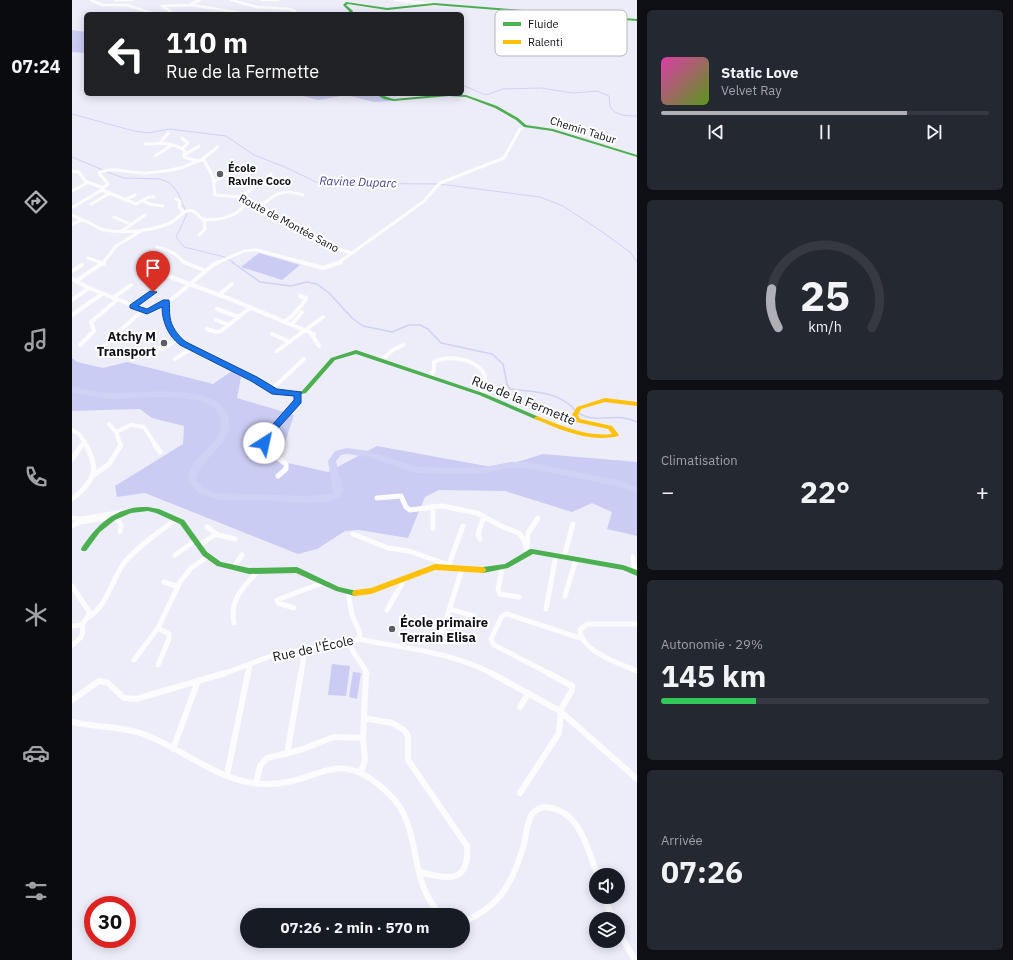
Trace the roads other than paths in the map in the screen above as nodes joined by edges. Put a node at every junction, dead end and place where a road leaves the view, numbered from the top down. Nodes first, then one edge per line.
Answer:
1 (90, 0) edge
2 (115, 0) edge
3 (133, 0) edge
4 (200, 0) edge
5 (231, 0) edge
6 (262, 0) edge
7 (278, 0) edge
8 (395, 0) edge
9 (433, 2) edge
10 (180, 5) junction
11 (104, 6) junction
12 (524, 10) edge
13 (149, 12) edge
14 (170, 12) edge
15 (232, 12) edge
16 (295, 12) edge
17 (350, 12) edge
18 (627, 19) edge
19 (637, 20) edge
20 (382, 96) edge
21 (441, 96) edge
22 (461, 96) edge
23 (524, 126) junction
24 (168, 134) dead end
25 (182, 138) dead end
26 (160, 143) junction
27 (145, 144) dead end
28 (172, 145) junction
29 (199, 146) dead end
30 (218, 147) dead end
31 (183, 148) junction
32 (184, 155) junction
33 (155, 156) dead end
34 (637, 156) edge
35 (199, 160) junction
36 (234, 169) dead end
37 (72, 171) edge
38 (271, 174) dead end
39 (262, 180) junction
40 (87, 182) junction
41 (214, 182) junction
42 (278, 182) dead end
43 (102, 189) junction
44 (72, 191) edge
45 (110, 193) junction
46 (135, 195) dead end
47 (302, 195) dead end
48 (154, 197) dead end
49 (242, 197) junction
50 (176, 199) dead end
51 (125, 200) junction
52 (144, 201) junction
53 (91, 204) dead end
54 (163, 206) dead end
55 (73, 207) edge
56 (259, 207) junction
57 (184, 212) junction
58 (72, 215) edge
59 (145, 215) dead end
60 (114, 217) dead end
61 (204, 219) junction
62 (84, 220) junction
63 (72, 224) edge
64 (130, 224) junction
65 (145, 229) junction
66 (121, 231) junction
67 (199, 235) dead end
68 (157, 247) dead end
69 (353, 253) junction
70 (88, 258) dead end
71 (159, 262) dead end
72 (104, 264) junction
73 (82, 265) dead end
74 (72, 271) edge
75 (206, 271) junction
76 (166, 275) junction
77 (74, 280) edge
78 (158, 280) dead end
79 (192, 284) junction
80 (232, 284) dead end
81 (131, 285) dead end
82 (89, 288) junction
83 (153, 292) dead end
84 (102, 294) junction
85 (220, 294) junction
86 (300, 296) dead end
87 (115, 299) junction
88 (72, 300) edge
89 (166, 302) junction
90 (132, 306) junction
91 (251, 307) junction
92 (217, 309) dead end
93 (143, 310) junction
94 (302, 312) dead end
95 (72, 315) edge
96 (239, 317) junction
97 (322, 317) dead end
98 (216, 320) dead end
99 (284, 322) junction
100 (229, 325) junction
101 (291, 325) junction
102 (207, 329) dead end
103 (305, 330) junction
104 (272, 334) dead end
105 (177, 339) junction
106 (290, 342) junction
107 (80, 345) dead end
108 (403, 345) dead end
109 (319, 346) dead end
110 (153, 347) dead end
111 (101, 348) dead end
112 (192, 348) junction
113 (277, 351) dead end
114 (175, 359) dead end
115 (304, 359) dead end
116 (381, 360) junction
117 (431, 376) junction
118 (271, 390) junction
119 (298, 394) junction
120 (481, 394) junction
121 (637, 404) edge
122 (565, 416) dead end
123 (109, 424) dead end
124 (556, 426) junction
125 (72, 430) edge
126 (116, 432) junction
127 (85, 441) junction
128 (160, 452) dead end
129 (72, 459) edge
130 (94, 475) junction
131 (278, 476) dead end
132 (377, 498) dead end
133 (72, 499) edge
134 (433, 506) junction
135 (123, 512) junction
136 (484, 516) junction
137 (114, 517) junction
138 (72, 518) edge
139 (538, 518) dead end
140 (176, 519) junction
141 (574, 524) dead end
142 (72, 526) edge
143 (463, 526) dead end
144 (207, 527) dead end
145 (434, 528) dead end
146 (120, 532) dead end
147 (216, 534) junction
148 (353, 534) dead end
149 (235, 539) dead end
150 (480, 539) dead end
151 (196, 543) junction
152 (84, 549) dead end
153 (527, 551) junction
154 (242, 555) dead end
155 (556, 555) junction
156 (175, 556) dead end
157 (207, 557) junction
158 (564, 557) junction
159 (633, 557) dead end
160 (576, 559) junction
161 (448, 567) junction
162 (233, 568) junction
163 (502, 568) junction
164 (462, 569) junction
165 (257, 572) junction
166 (636, 572) edge
167 (406, 577) junction
168 (164, 582) dead end
169 (325, 582) junction
170 (72, 586) edge
171 (177, 586) junction
172 (348, 592) junction
173 (565, 596) dead end
174 (520, 597) dead end
175 (294, 608) dead end
176 (449, 609) junction
177 (546, 609) dead end
178 (387, 610) dead end
179 (474, 616) dead end
180 (90, 617) junction
181 (234, 623) dead end
182 (637, 624) edge
183 (82, 625) junction
184 (72, 626) edge
185 (158, 628) junction
186 (436, 636) dead end
187 (580, 638) junction
188 (358, 640) junction
189 (350, 643) junction
190 (72, 645) edge
191 (305, 649) junction
192 (134, 660) dead end
193 (158, 665) dead end
194 (250, 665) junction
195 (637, 671) edge
196 (198, 680) junction
197 (528, 694) junction
198 (72, 700) edge
199 (520, 707) dead end
200 (560, 712) junction
201 (364, 718) junction
202 (72, 722) edge
203 (363, 738) junction
204 (173, 749) junction
205 (287, 754) junction
206 (361, 772) junction
207 (227, 775) junction
208 (637, 779) edge
209 (256, 783) junction
210 (520, 793) dead end
211 (595, 868) edge
212 (420, 872) junction
213 (434, 908) edge
214 (470, 919) edge
215 (625, 943) edge
216 (635, 960) edge

1 - 11 street
2 - 3 street
2 - 11 street
4 - 10 street
5 - 16 street
6 - 7 street
8 - 9 street
9 - 12 street
9 - 17 street
10 - 14 street
10 - 15 street
11 - 13 street
18 - 19 street
20 - 21 street
22 - 23 street
23 - 34 street, Chemin Tabur
23 - 69 street
24 - 26 street
25 - 31 street
26 - 27 street
26 - 28 street
28 - 31 street
28 - 33 street
29 - 32 street
30 - 35 street
31 - 32 street
32 - 35 street
35 - 41 street, Route de Montée Sano
35 - 43 street
36 - 41 street
37 - 40 street
38 - 39 street
39 - 42 street
39 - 49 street
40 - 43 street
40 - 44 street
41 - 49 street, Route de Montée Sano
43 - 45 street
43 - 55 street
45 - 51 street
45 - 53 street
46 - 51 street
47 - 56 street
48 - 52 street
49 - 56 street, Route de Montée Sano
49 - 61 street
50 - 57 street
51 - 52 street
52 - 54 street
56 - 69 street, Route de Montée Sano
57 - 61 street
57 - 65 street
58 - 62 street
59 - 64 street
60 - 64 street
61 - 67 street
62 - 63 street
62 - 66 street
64 - 66 street
65 - 66 street
65 - 72 street
68 - 75 street
69 - 75 street
70 - 72 street
71 - 76 street
72 - 77 street
73 - 74 street
75 - 79 street
76 - 78 street
76 - 79 street
77 - 82 street
79 - 85 street
79 - 89 street
80 - 85 street
81 - 87 street
82 - 84 street
82 - 88 street
83 - 90 street
84 - 87 street
84 - 95 street
85 - 91 street
86 - 99 street
87 - 90 street
87 - 107 street
89 - 93 street
89 - 105 street
90 - 93 street
91 - 96 street
91 - 99 street
92 - 96 street
93 - 111 street
94 - 101 street
96 - 100 street
97 - 103 street
98 - 100 street
99 - 101 street
100 - 102 street
101 - 103 street
103 - 106 street
103 - 109 street
104 - 106 street
105 - 110 street
105 - 112 street
106 - 113 street
108 - 116 street
112 - 114 street
112 - 118 street
115 - 118 street
116 - 117 street, Rue de la Fermette
116 - 119 street, Rue de la Fermette
117 - 120 street, Rue de la Fermette
117 - 120 street
118 - 119 street
119 - 131 street
120 - 124 street, Rue de la Fermette
121 - 124 street, Rue de la Fermette
122 - 124 street
123 - 126 street
125 - 127 street
126 - 128 street
126 - 130 street
127 - 129 street
127 - 130 street
130 - 133 street
132 - 134 street
134 - 136 street
134 - 145 street
135 - 137 street
135 - 138 street
135 - 140 street
136 - 150 street
136 - 153 street
137 - 142 street
137 - 146 street
137 - 152 street
139 - 153 street
140 - 151 street
140 - 180 street
141 - 158 street
143 - 161 street
144 - 147 street
147 - 149 street
147 - 151 street
148 - 161 street
151 - 156 street
151 - 157 street
153 - 155 street
153 - 163 street
154 - 162 street
155 - 158 street
155 - 177 street
157 - 162 street
157 - 171 street
158 - 160 street
159 - 166 street
160 - 166 street
160 - 173 street
161 - 164 street
161 - 167 street
162 - 165 street
163 - 164 street
163 - 174 street
164 - 176 street
165 - 169 street
165 - 181 street
167 - 172 street
167 - 178 street
168 - 171 street
169 - 172 street
169 - 175 street
170 - 180 street
171 - 185 street
172 - 188 street, Rue de l'École
176 - 179 street
176 - 186 street
180 - 183 street
182 - 187 street
183 - 184 street
183 - 190 street
185 - 192 street
185 - 193 street
187 - 195 street
187 - 200 street
188 - 189 street, Rue de l'École
188 - 197 street
189 - 191 street, Rue de l'École
189 - 201 street
191 - 194 street, Rue de l'École
191 - 205 street
194 - 196 street, Rue de l'École
194 - 207 street
196 - 198 street, Rue de l'École
196 - 204 street
197 - 199 street
197 - 200 street
200 - 208 street
200 - 210 street
201 - 203 street
201 - 212 street
202 - 204 street
203 - 205 street
203 - 206 street
204 - 207 street
205 - 209 street
206 - 209 street
206 - 212 street
207 - 209 street
211 - 214 street
212 - 213 street
215 - 216 street

